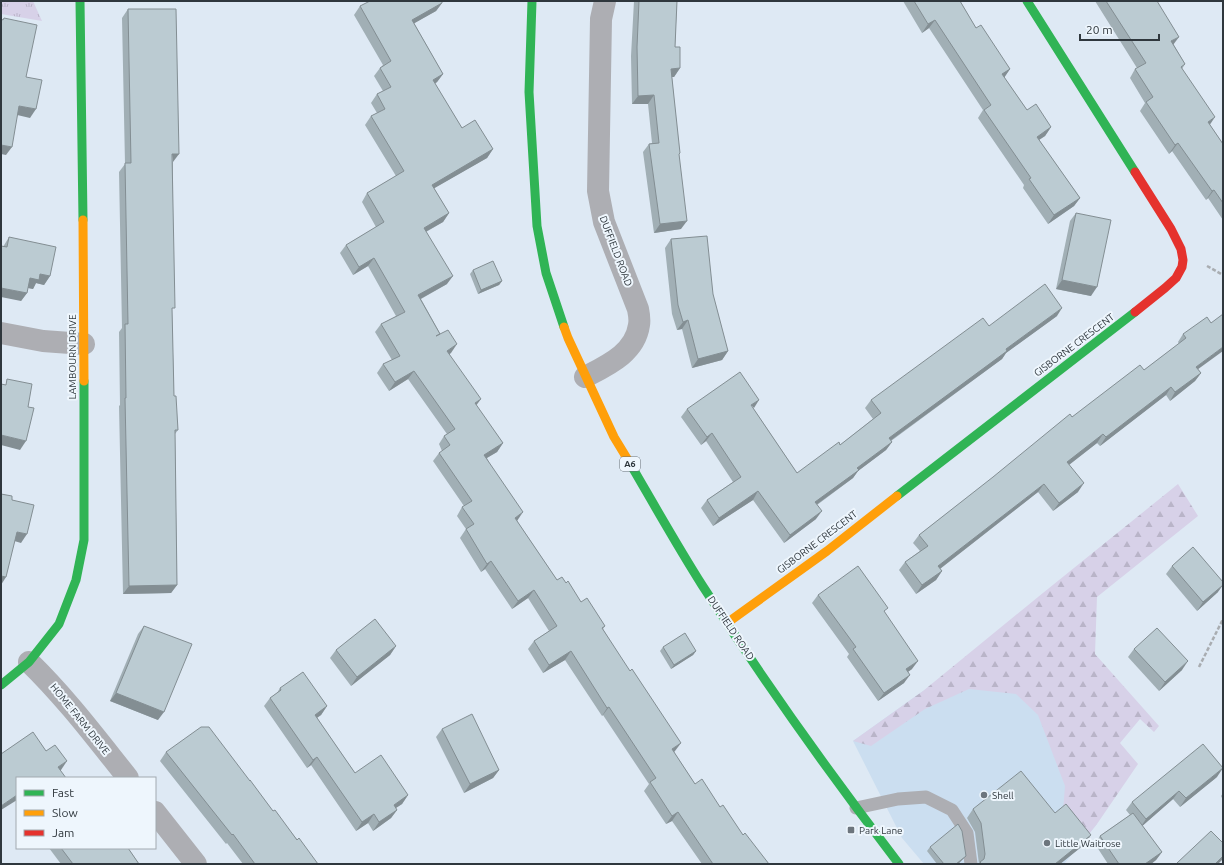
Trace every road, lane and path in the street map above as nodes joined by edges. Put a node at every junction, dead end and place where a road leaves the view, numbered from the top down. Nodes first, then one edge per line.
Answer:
1 (80, 1) edge
2 (532, 1) edge
3 (605, 1) edge
4 (1027, 1) edge
5 (1, 333) edge
6 (84, 344) junction
7 (585, 377) junction
8 (1223, 619) edge
9 (727, 623) junction
10 (29, 662) junction
11 (1199, 668) dead end
12 (1, 685) edge
13 (127, 777) edge
14 (856, 808) junction
15 (156, 813) edge
16 (196, 864) edge
17 (899, 864) edge
18 (971, 864) edge

1 - 6 main road, LAMBOURN DRIVE
2 - 7 main road, DUFFIELD ROAD / A6
3 - 7 street, DUFFIELD ROAD
4 - 9 main road, GISBORNE CRESCENT
5 - 6 street
6 - 10 main road, LAMBOURN DRIVE
7 - 9 main road, DUFFIELD ROAD / A6
8 - 11 path
9 - 14 main road, DUFFIELD ROAD / A6
10 - 12 main road, LAMBOURN DRIVE
10 - 13 street, HOME FARM DRIVE
14 - 17 main road, DUFFIELD ROAD / A6
14 - 18 lane
15 - 16 street

